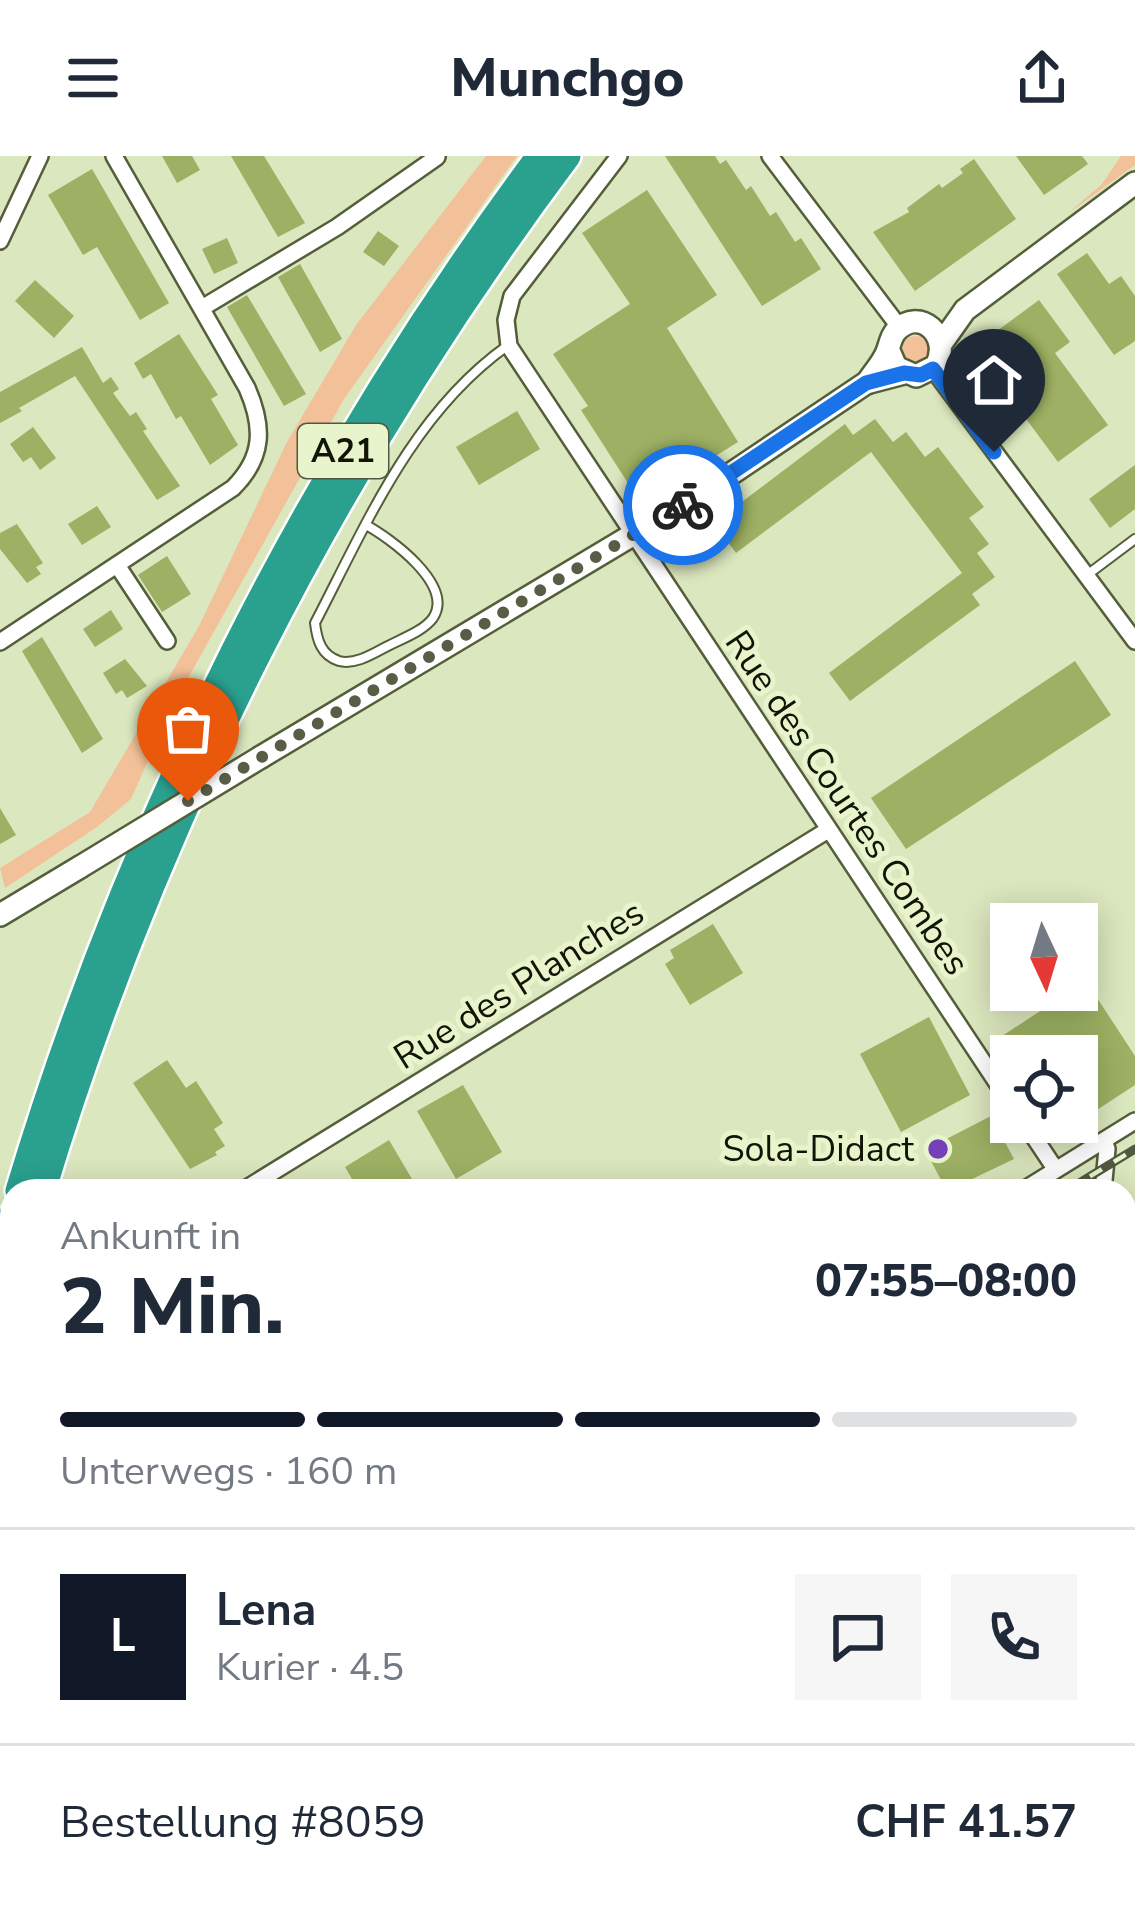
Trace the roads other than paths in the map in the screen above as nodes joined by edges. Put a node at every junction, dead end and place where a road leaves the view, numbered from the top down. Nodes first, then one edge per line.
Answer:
1 (40, 156) edge
2 (114, 156) edge
3 (540, 156) edge
4 (568, 156) edge
5 (619, 156) edge
6 (770, 156) edge
7 (437, 157) edge
8 (1135, 183) edge
9 (0, 241) edge
10 (202, 308) junction
11 (965, 310) junction
12 (924, 324) junction
13 (900, 328) junction
14 (941, 344) junction
15 (508, 346) junction
16 (889, 351) junction
17 (933, 369) junction
18 (904, 373) junction
19 (866, 383) junction
20 (366, 525) junction
21 (632, 536) junction
22 (1135, 539) edge
23 (117, 566) junction
24 (1086, 575) junction
25 (166, 640) dead end
26 (1135, 641) edge
27 (0, 642) edge
28 (828, 830) junction
29 (0, 915) edge
30 (990, 1073) edge
31 (1135, 1121) edge
32 (1104, 1141) junction
33 (1038, 1143) edge
34 (1056, 1170) junction
35 (24, 1179) edge
36 (46, 1179) edge
37 (261, 1179) edge
38 (1041, 1179) edge
39 (1104, 1179) edge

1 - 9 street
2 - 10 street
3 - 35 highway, A21
4 - 36 highway, A21
5 - 15 street
6 - 13 street
7 - 10 street
8 - 11 street
10 - 23 street
11 - 12 street
11 - 14 street
12 - 13 street
12 - 14 street
13 - 16 street
14 - 17 street
15 - 20 lane
15 - 21 street, Rue des Courtes Combes
16 - 18 street
16 - 19 street
17 - 18 street
17 - 24 street
18 - 19 street
19 - 21 street
20 - 20 lane
21 - 28 street, Rue des Courtes Combes
21 - 29 street, bridge
22 - 24 lane
23 - 25 street
23 - 27 street
24 - 26 street
28 - 30 street, Rue des Courtes Combes
28 - 37 street, Rue des Planches
31 - 32 street
32 - 34 street
32 - 39 street
33 - 34 street
34 - 38 street

